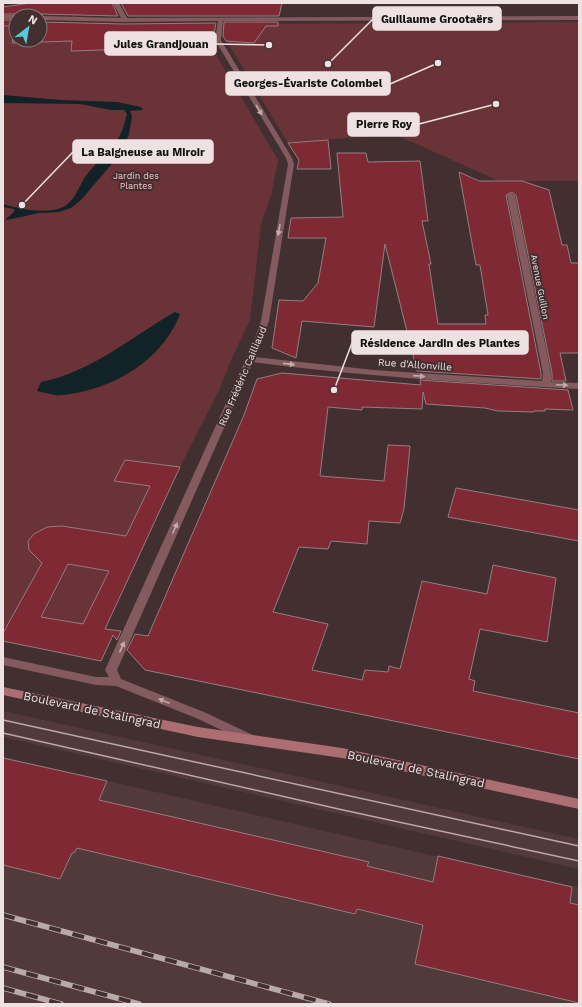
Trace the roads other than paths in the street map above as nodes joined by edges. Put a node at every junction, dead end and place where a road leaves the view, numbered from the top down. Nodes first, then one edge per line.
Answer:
1 (116, 3) edge
2 (48, 18) edge
3 (579, 18) edge
4 (221, 19) junction
5 (124, 20) junction
6 (511, 195) dead end
7 (251, 359) junction
8 (546, 384) junction
9 (579, 386) edge
10 (3, 661) edge
11 (118, 682) junction
12 (3, 691) edge
13 (253, 740) junction
14 (579, 804) edge

1 - 5 street
2 - 5 street
3 - 4 street
4 - 5 street
4 -> 7 street, Rue Frédéric Cailliaud
6 - 8 street, Avenue Guillon
7 -> 8 street, Rue d'Allonville
11 -> 7 street, Rue Frédéric Cailliaud
8 -> 9 street, Rue d'Allonville
10 - 11 street, Boulevard de Stalingrad
13 -> 11 street, Boulevard de Stalingrad
12 - 13 street, Boulevard de Stalingrad
13 - 14 street, Boulevard de Stalingrad

